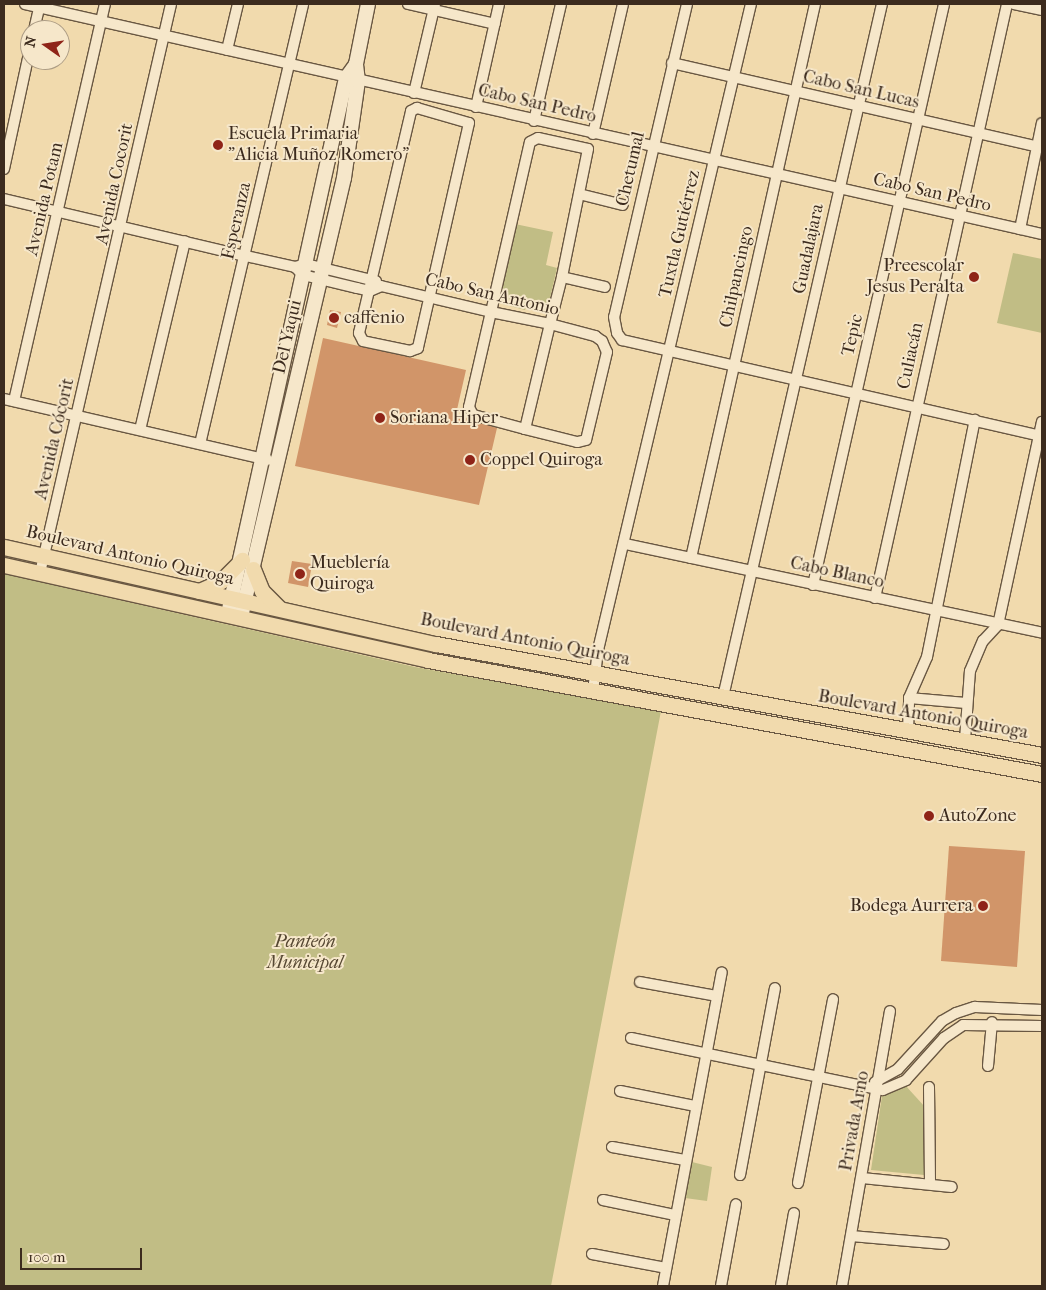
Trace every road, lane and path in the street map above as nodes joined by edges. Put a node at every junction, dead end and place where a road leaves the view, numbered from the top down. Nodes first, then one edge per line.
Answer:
1 (25, 4) edge
2 (105, 4) edge
3 (171, 4) edge
4 (238, 4) edge
5 (302, 4) edge
6 (368, 4) edge
7 (408, 4) edge
8 (499, 4) edge
9 (561, 4) edge
10 (623, 4) edge
11 (687, 4) edge
12 (751, 4) edge
13 (815, 4) edge
14 (882, 4) edge
15 (944, 4) edge
16 (1007, 4) edge
17 (1014, 4) edge
18 (40, 5) edge
19 (434, 7) edge
20 (1042, 10) edge
21 (36, 20) edge
22 (101, 22) junction
23 (495, 24) junction
24 (164, 36) junction
25 (227, 50) junction
26 (672, 63) junction
27 (289, 65) junction
28 (26, 70) edge
29 (734, 78) junction
30 (352, 80) junction
31 (795, 92) junction
32 (414, 93) junction
33 (476, 107) junction
34 (858, 107) junction
35 (534, 121) junction
36 (919, 121) junction
37 (1042, 123) edge
38 (593, 134) junction
39 (976, 134) junction
40 (652, 147) junction
41 (1039, 148) edge
42 (714, 160) junction
43 (4, 169) edge
44 (776, 174) junction
45 (839, 189) junction
46 (579, 194) junction
47 (4, 200) edge
48 (901, 202) junction
49 (623, 204) dead end
50 (59, 213) junction
51 (957, 216) junction
52 (122, 227) junction
53 (1020, 229) junction
54 (1042, 234) edge
55 (185, 242) junction
56 (246, 256) junction
57 (301, 268) junction
58 (322, 273) junction
59 (360, 275) junction
60 (562, 277) junction
61 (373, 278) junction
62 (381, 286) junction
63 (605, 287) dead end
64 (357, 288) junction
65 (370, 290) junction
66 (431, 298) junction
67 (492, 312) junction
68 (550, 324) junction
69 (670, 351) junction
70 (734, 365) junction
71 (88, 371) joint
72 (797, 381) junction
73 (857, 393) junction
74 (9, 400) edge
75 (916, 406) junction
76 (78, 416) junction
77 (975, 420) junction
78 (1042, 422) edge
79 (525, 429) junction
80 (140, 430) junction
81 (1041, 436) edge
82 (200, 444) junction
83 (263, 458) junction
84 (278, 462) junction
85 (625, 544) junction
86 (4, 547) edge
87 (44, 556) junction
88 (691, 558) junction
89 (248, 564) junction
90 (4, 565) edge
91 (754, 571) junction
92 (40, 574) junction
93 (813, 586) junction
94 (199, 591) junction
95 (875, 598) junction
96 (239, 599) junction
97 (282, 610) junction
98 (935, 610) junction
99 (234, 616) junction
100 (998, 625) junction
101 (1042, 633) edge
102 (594, 672) junction
103 (593, 691) junction
104 (723, 698) junction
105 (909, 698) junction
106 (966, 703) junction
107 (908, 731) junction
108 (965, 740) junction
109 (1042, 756) edge
110 (1042, 774) edge
111 (722, 972) dead end
112 (640, 982) dead end
113 (775, 988) dead end
114 (717, 996) junction
115 (833, 999) dead end
116 (966, 1009) junction
117 (1018, 1009) junction
118 (1042, 1010) edge
119 (890, 1011) dead end
120 (969, 1023) junction
121 (1018, 1024) junction
122 (1042, 1026) edge
123 (992, 1027) junction
124 (631, 1038) dead end
125 (916, 1050) junction
126 (706, 1055) junction
127 (927, 1059) junction
128 (762, 1066) junction
129 (988, 1066) dead end
130 (819, 1077) junction
131 (878, 1085) junction
132 (929, 1087) dead end
133 (620, 1091) dead end
134 (695, 1106) junction
135 (612, 1147) dead end
136 (684, 1160) junction
137 (740, 1175) dead end
138 (862, 1178) junction
139 (798, 1183) dead end
140 (930, 1184) junction
141 (952, 1187) dead end
142 (603, 1200) dead end
143 (736, 1204) dead end
144 (794, 1213) dead end
145 (675, 1215) junction
146 (851, 1236) junction
147 (944, 1244) dead end
148 (592, 1254) dead end
149 (666, 1268) junction
150 (663, 1286) edge
151 (721, 1286) edge
152 (781, 1286) edge
153 (842, 1286) edge

1 - 18 street, Cabo San Pedro
2 - 22 street, Avenida Potam
3 - 24 street, Avenida Cocorit
4 - 25 street
5 - 27 street, Esperanza
6 - 30 main road, Del Yaqui
7 - 19 street
8 - 23 street
9 - 35 street
10 - 38 street
11 - 26 street, Chetumal
12 - 29 street, Tuxtla Gutiérrez
13 - 31 street, Chilpancingo
14 - 34 street, Guadalajara
15 - 36 street, Tepic
16 - 39 street, Culiacán
17 - 20 street
18 - 21 street
18 - 22 street, Cabo San Pedro
19 - 23 street
19 - 32 street
22 - 24 street, Cabo San Pedro
22 - 50 street, Avenida Potam
23 - 33 street
24 - 25 street, Cabo San Pedro
24 - 52 street, Avenida Cocorit
25 - 27 street, Cabo San Pedro
26 - 29 street, Cabo San Lucas
26 - 40 street, Chetumal
27 - 30 street, Cabo San Pedro
27 - 56 street, Esperanza
28 - 43 street
29 - 31 street, Cabo San Lucas
29 - 42 street, Tuxtla Gutiérrez
30 - 32 street, Cabo San Pedro
30 - 57 main road, Del Yaqui
30 - 58 main road, Del Yaqui
31 - 34 street, Cabo San Lucas
31 - 44 street, Chilpancingo
32 - 33 street, Cabo San Pedro
33 - 35 street, Cabo San Pedro
34 - 36 street, Cabo San Lucas
34 - 45 street, Guadalajara
35 - 38 street, Cabo San Pedro
36 - 39 street, Cabo San Lucas
36 - 48 street, Tepic
37 - 41 street
38 - 40 street, Cabo San Pedro
39 - 41 street, Cabo San Lucas
39 - 51 street, Culiacán
40 - 42 street, Cabo San Pedro
40 - 69 street, Chetumal
41 - 53 street
42 - 44 street, Cabo San Pedro
42 - 69 street, Tuxtla Gutiérrez
44 - 45 street, Cabo San Pedro
44 - 70 street, Chilpancingo
45 - 48 street, Cabo San Pedro
45 - 72 street, Guadalajara
46 - 49 street
46 - 60 street
46 - 67 street
47 - 50 street
48 - 51 street, Cabo San Pedro
48 - 73 street, Tepic
50 - 52 street
50 - 74 street, Avenida Potam
51 - 53 street, Cabo San Pedro
51 - 75 street, Culiacán
52 - 55 street
52 - 71 street, Avenida Cocorit
53 - 54 street, Cabo San Pedro
55 - 56 street
55 - 80 street
56 - 57 street
56 - 82 street, Esperanza
57 - 58 street
57 - 83 main road, Del Yaqui
58 - 59 street
58 - 64 street
58 - 84 main road, Del Yaqui
59 - 61 street
59 - 64 street
60 - 63 street
60 - 68 street
61 - 62 street
61 - 65 street
61 - 66 street
62 - 65 street
62 - 66 street, Cabo San Antonio
64 - 65 street
65 - 66 street
66 - 67 street, Cabo San Antonio
67 - 68 street, Cabo San Antonio
67 - 79 street
68 - 79 street
68 - 79 street, Cabo San Antonio
69 - 70 street
69 - 85 street, Tuxtla Gutiérrez
70 - 72 street
70 - 88 street, Chilpancingo
71 - 76 street, Avenida Cócorit
72 - 73 street
72 - 91 street, Guadalajara
73 - 75 street
73 - 93 street, Tepic
74 - 76 street
75 - 77 street
75 - 95 street, Culiacán
76 - 80 street
76 - 87 street, Avenida Cócorit
77 - 81 street
77 - 98 street
78 - 81 street
80 - 82 street
81 - 100 street
82 - 83 street
83 - 84 street
83 - 89 main road, Del Yaqui
84 - 89 main road, Del Yaqui
85 - 88 street, Cabo Blanco
85 - 102 street, Tuxtla Gutiérrez
86 - 87 main road, Boulevard Antonio Quiroga
87 - 92 street, Avenida Cócorit
87 - 94 main road, Boulevard Antonio Quiroga
88 - 91 street, Cabo Blanco
89 - 94 main road
89 - 96 main road, Del Yaqui
89 - 97 main road
90 - 92 main road, Boulevard Antonio Quiroga
91 - 93 street, Cabo Blanco
91 - 104 street, Guadalajara
92 - 99 main road, Boulevard Antonio Quiroga
93 - 95 street, Cabo Blanco
94 - 96 main road, Boulevard Antonio Quiroga
95 - 98 street, Cabo Blanco
96 - 97 main road, Boulevard Antonio Quiroga
96 - 99 main road, Del Yaqui
97 - 102 main road, Boulevard Antonio Quiroga
98 - 100 street, Cabo Blanco
98 - 105 street
99 - 103 main road, Boulevard Antonio Quiroga
100 - 101 street, Cabo Blanco
100 - 106 street
102 - 103 street, Tuxtla Gutiérrez
102 - 104 main road, Boulevard Antonio Quiroga
103 - 110 main road, Boulevard Antonio Quiroga
104 - 107 main road, Boulevard Antonio Quiroga
105 - 106 street
105 - 107 street
106 - 108 street
107 - 108 main road, Boulevard Antonio Quiroga
108 - 109 main road, Boulevard Antonio Quiroga
111 - 114 street
112 - 114 street
113 - 128 street
114 - 126 street
115 - 130 street
116 - 117 street
116 - 120 street
116 - 125 street
117 - 118 street
117 - 121 street
119 - 131 street, Privada Arno
120 - 123 street
120 - 127 street
121 - 122 street
121 - 123 street
123 - 129 street
124 - 126 street
125 - 127 street
125 - 131 street
126 - 128 street
126 - 134 street
127 - 131 street
128 - 130 street
128 - 137 street
130 - 131 street
130 - 139 street
131 - 138 street, Privada Arno
132 - 140 street
133 - 134 street
134 - 136 street
135 - 136 street
136 - 145 street
138 - 140 street
138 - 146 street, Privada Arno
140 - 141 street
142 - 145 street
143 - 151 street
144 - 152 street
145 - 149 street
146 - 147 street
146 - 153 street, Privada Arno
148 - 149 street
149 - 150 street

